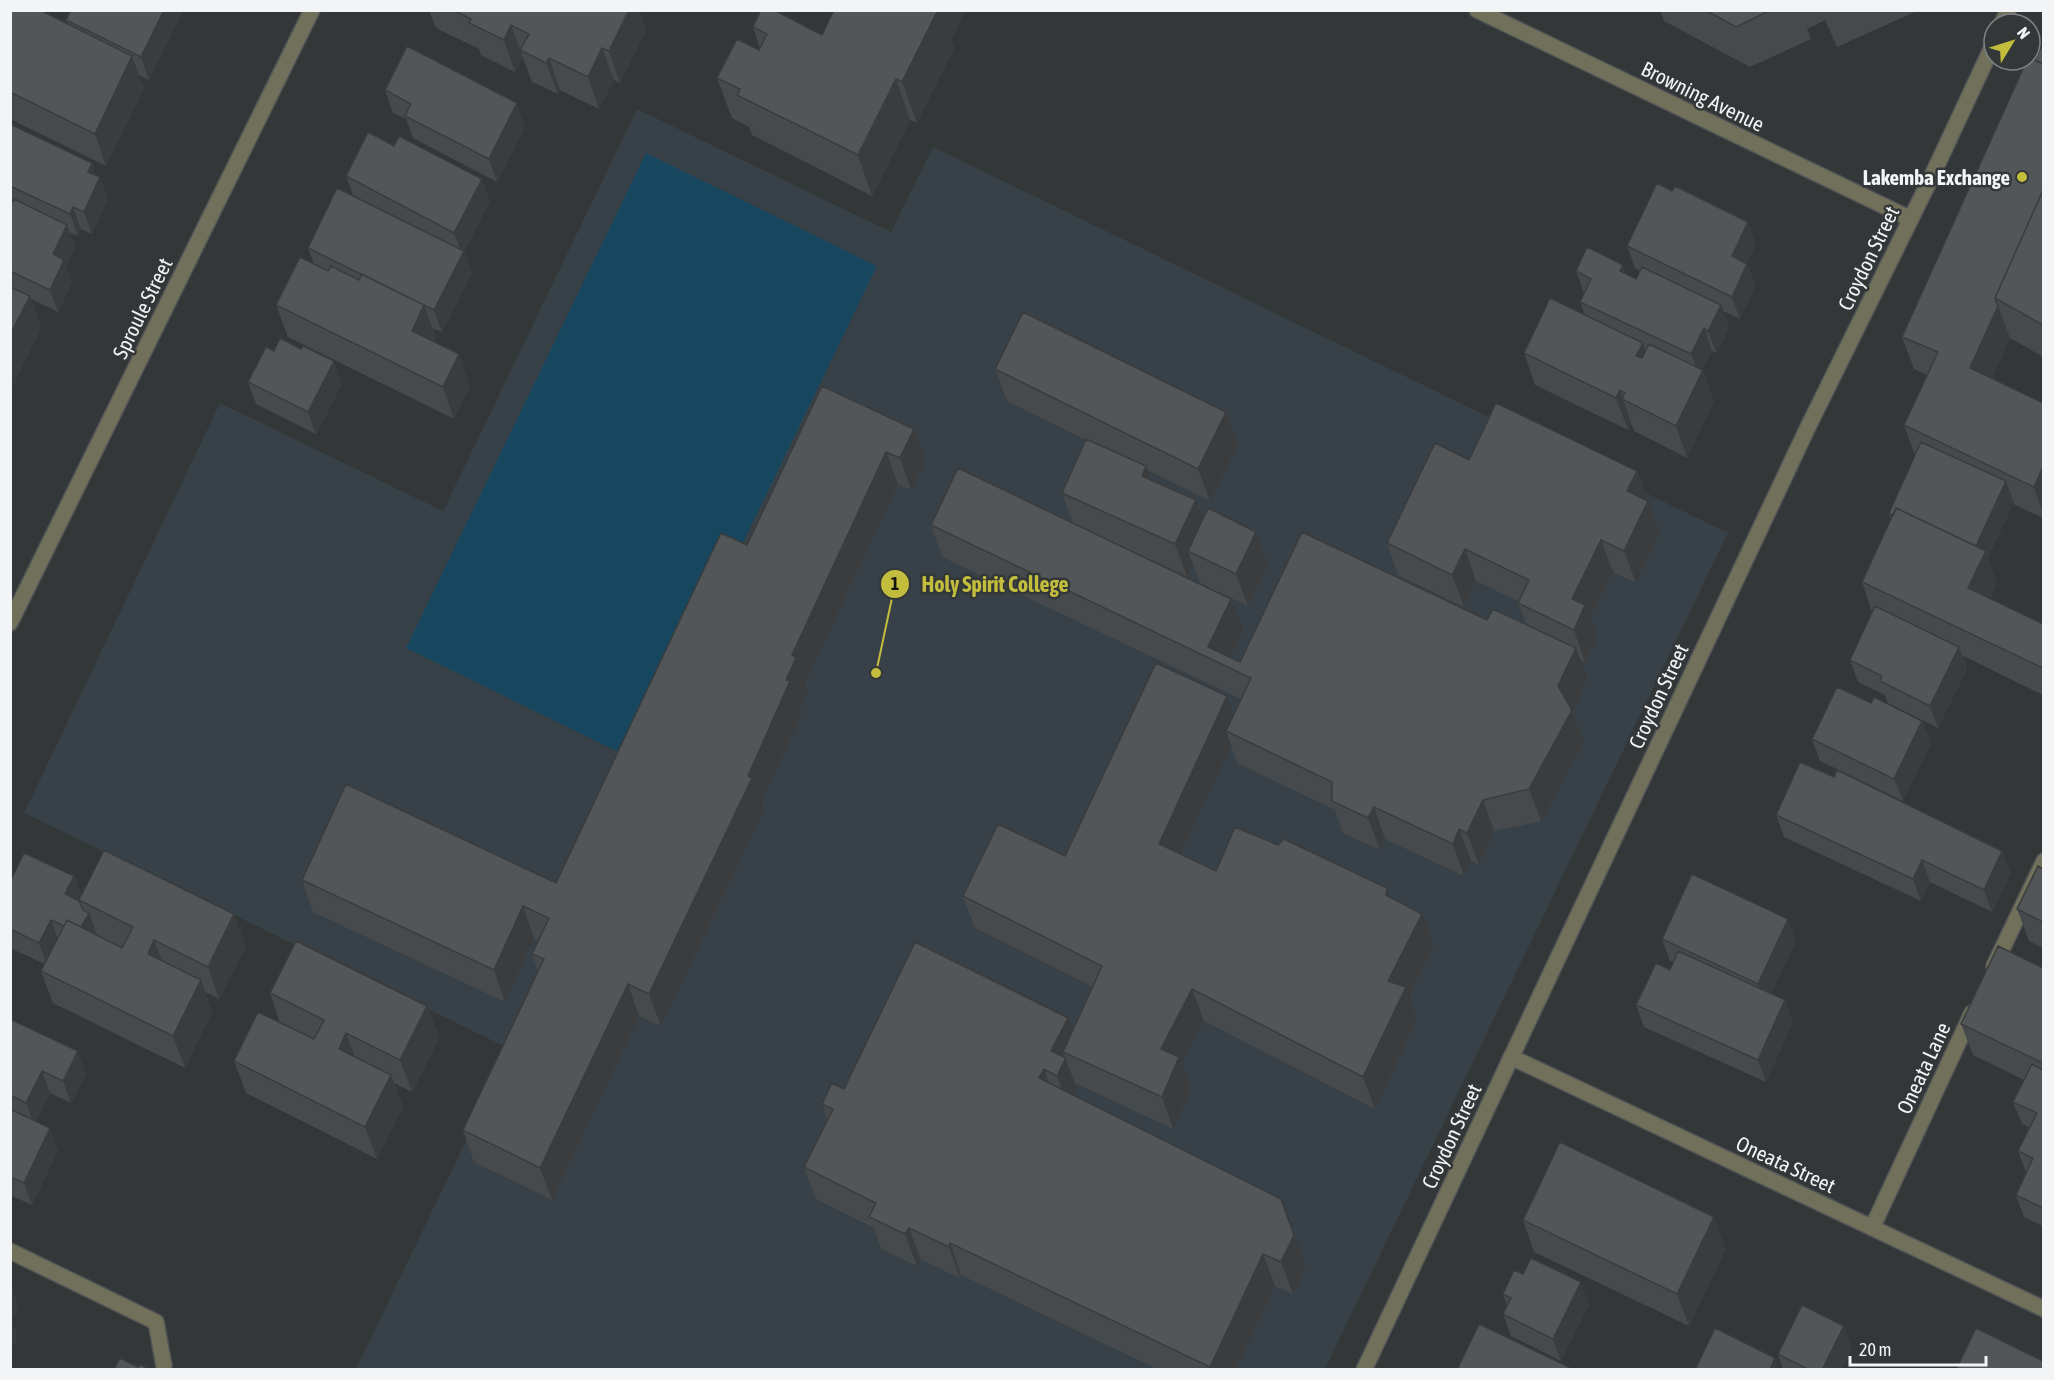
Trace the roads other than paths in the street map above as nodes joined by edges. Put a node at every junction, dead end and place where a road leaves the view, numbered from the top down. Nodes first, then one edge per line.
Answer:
1 (312, 10) edge
2 (1478, 10) edge
3 (1982, 68) edge
4 (1911, 219) junction
5 (10, 623) edge
6 (2043, 861) edge
7 (1988, 979) edge
8 (1978, 1000) edge
9 (1511, 1057) junction
10 (1872, 1227) junction
11 (10, 1251) edge
12 (2043, 1309) edge
13 (164, 1366) dead end
14 (1364, 1370) edge

1 - 5 street, Sproule Street
2 - 4 street, Browning Avenue
3 - 4 street, Croydon Street
4 - 9 street, Croydon Street
6 - 7 street
8 - 10 street, Oneata Lane
9 - 10 street, Oneata Street
9 - 14 street, Croydon Street
10 - 12 street, Oneata Street
11 - 13 street

